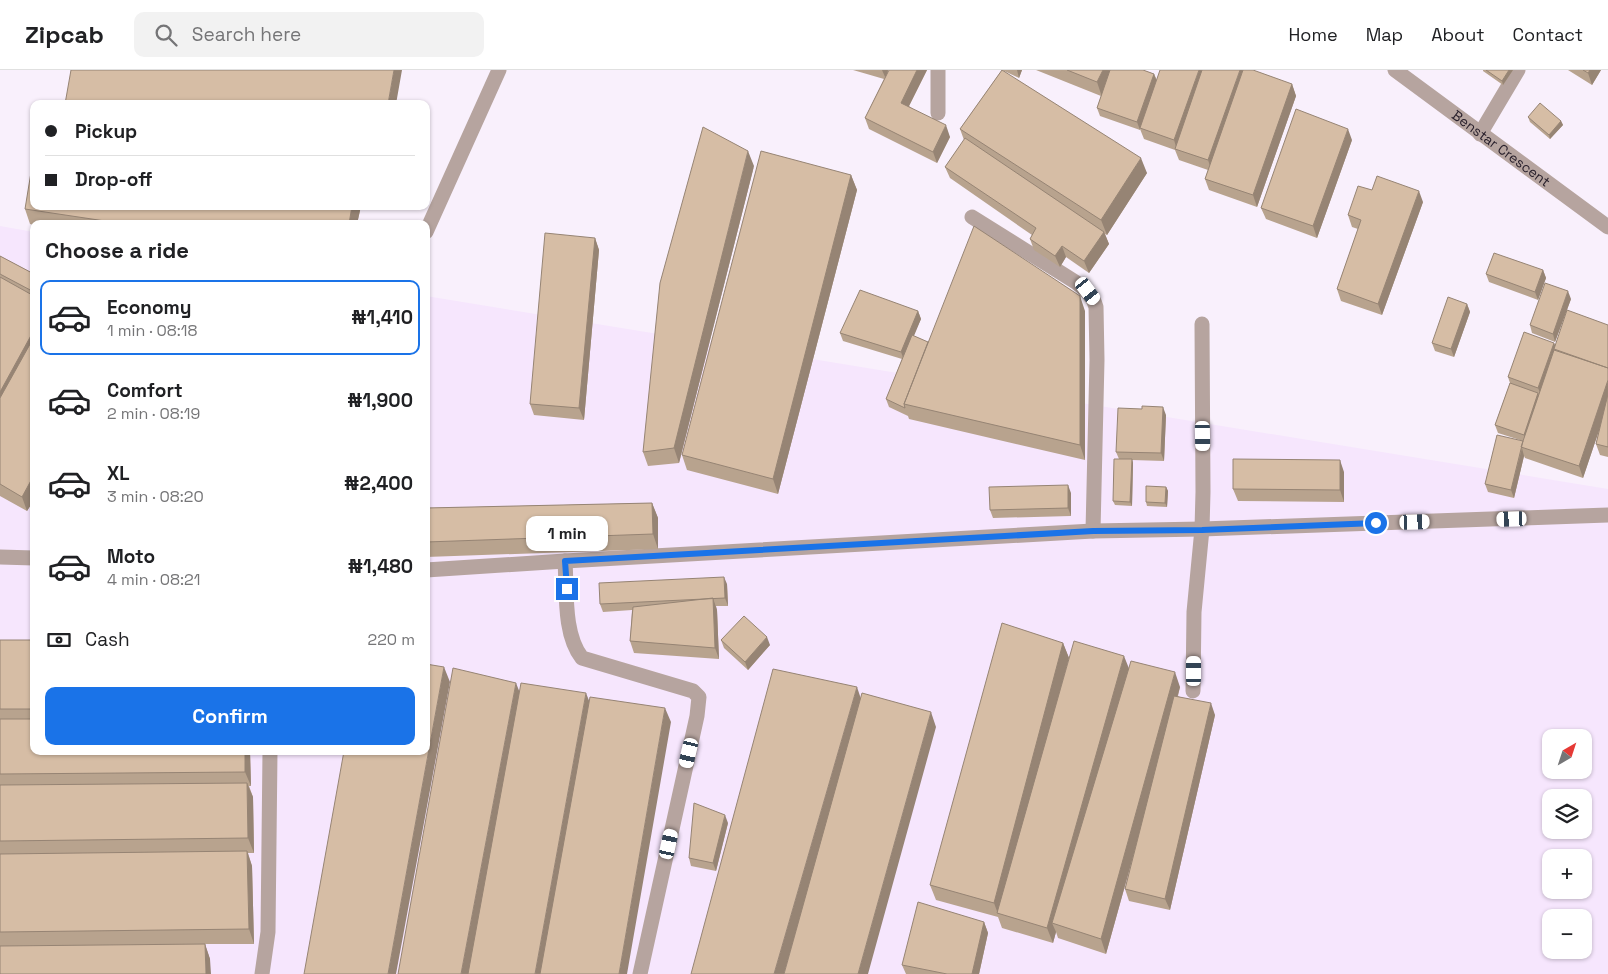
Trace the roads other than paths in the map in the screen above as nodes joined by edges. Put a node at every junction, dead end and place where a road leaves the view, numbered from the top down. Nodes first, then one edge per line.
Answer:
1 (499, 70) edge
2 (938, 70) edge
3 (1395, 70) edge
4 (1518, 70) edge
5 (938, 113) dead end
6 (1480, 134) junction
7 (972, 217) dead end
8 (430, 223) edge
9 (1608, 227) edge
10 (1202, 324) dead end
11 (1608, 515) edge
12 (1202, 530) junction
13 (1093, 531) junction
14 (0, 556) edge
15 (30, 558) edge
16 (565, 561) junction
17 (430, 570) edge
18 (1194, 691) dead end
19 (270, 755) edge
20 (262, 974) edge
21 (640, 974) edge

1 - 8 street
2 - 5 street
3 - 6 street, Benstar Crescent
4 - 6 street
6 - 9 street, Benstar Crescent
7 - 13 street
10 - 12 street
11 - 12 street
12 - 13 street
12 - 18 street
13 - 16 street
14 - 15 street
16 - 17 street
16 - 21 street
19 - 20 street

